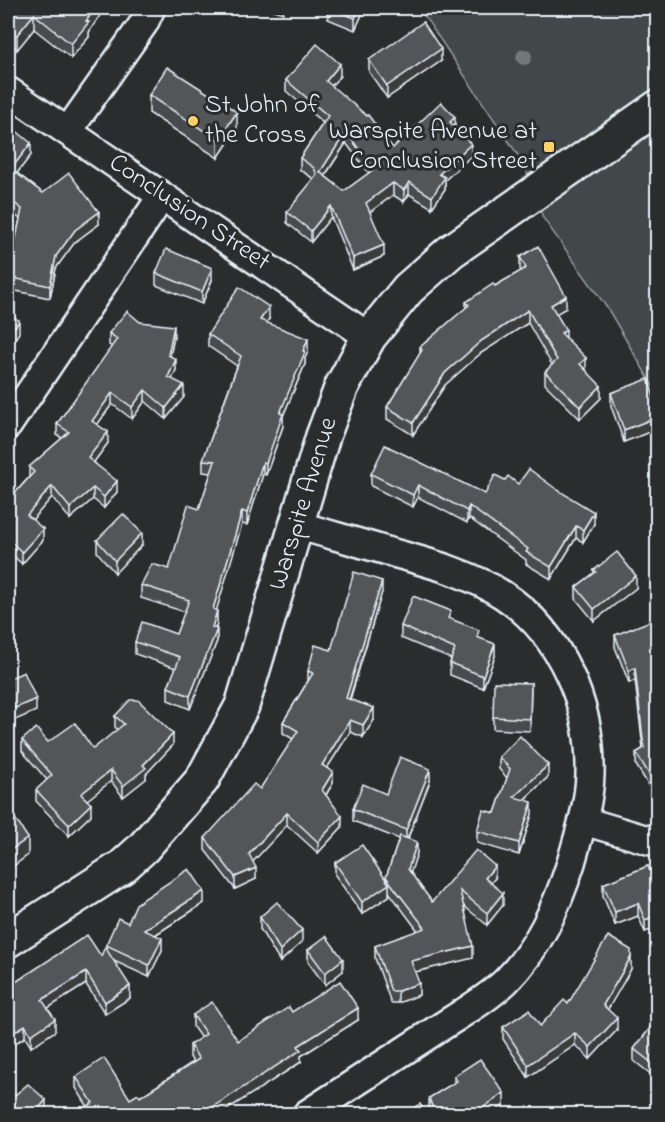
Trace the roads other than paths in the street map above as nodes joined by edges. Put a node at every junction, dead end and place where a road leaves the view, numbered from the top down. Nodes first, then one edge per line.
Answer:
1 (151, 8) edge
2 (8, 91) edge
3 (657, 107) edge
4 (68, 131) junction
5 (162, 196) junction
6 (369, 337) junction
7 (8, 422) edge
8 (297, 525) junction
9 (584, 821) junction
10 (657, 843) edge
11 (8, 940) edge
12 (307, 1114) edge

1 - 4 street
2 - 4 street, Conclusion Street
3 - 6 main road, Warspite Avenue
4 - 5 street, Conclusion Street
5 - 6 street, Conclusion Street
5 - 7 street
6 - 8 main road, Warspite Avenue
8 - 9 street
8 - 11 main road, Warspite Avenue
9 - 10 street
9 - 12 street

